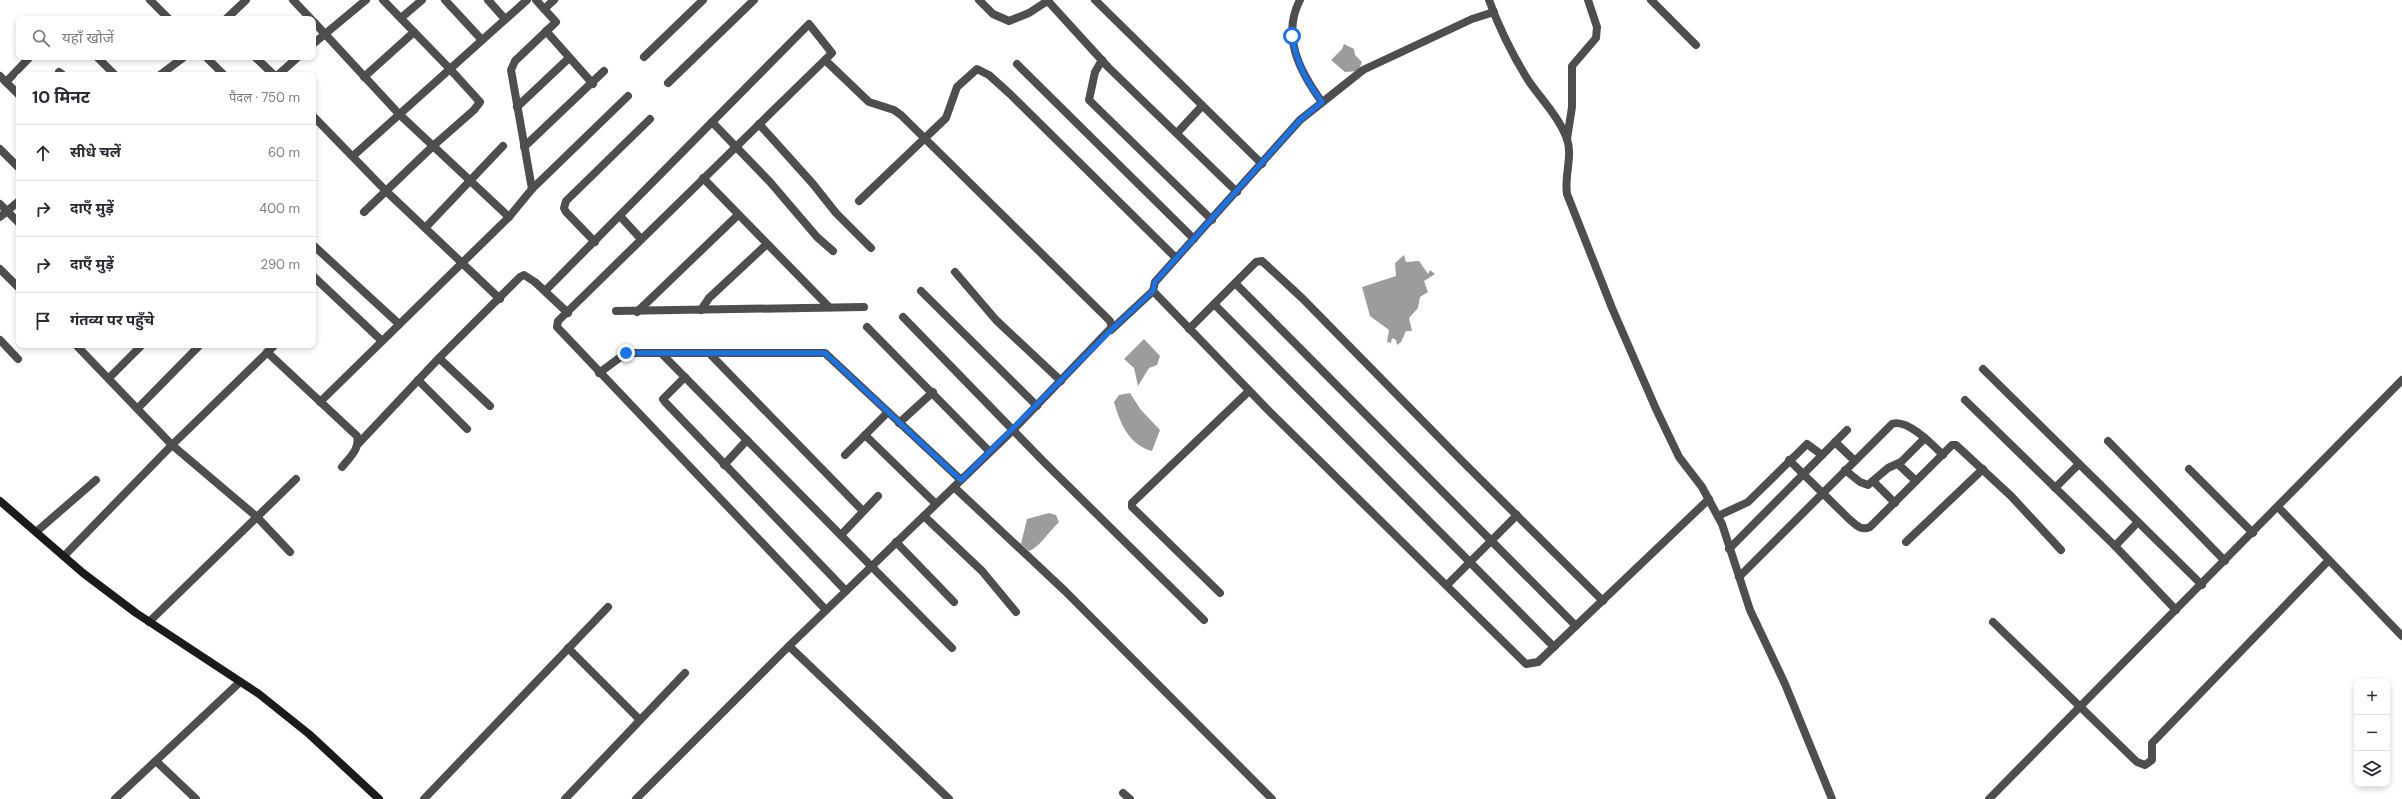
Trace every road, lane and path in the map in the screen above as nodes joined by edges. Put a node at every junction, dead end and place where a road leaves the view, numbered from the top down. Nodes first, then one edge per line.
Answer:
1 (150, 0) edge
2 (292, 0) edge
3 (366, 0) edge
4 (383, 0) edge
5 (422, 0) edge
6 (445, 0) edge
7 (488, 0) edge
8 (526, 0) edge
9 (536, 0) edge
10 (554, 0) edge
11 (703, 0) edge
12 (754, 0) edge
13 (979, 0) edge
14 (1048, 0) edge
15 (1095, 0) edge
16 (1300, 0) edge
17 (1489, 0) edge
18 (1588, 0) edge
19 (1651, 0) edge
20 (242, 1) edge
21 (544, 8) junction
22 (1494, 12) junction
23 (166, 16) edge
24 (229, 16) edge
25 (308, 16) edge
26 (401, 18) junction
27 (505, 19) junction
28 (316, 24) edge
29 (414, 32) junction
30 (546, 32) junction
31 (325, 33) junction
32 (482, 40) junction
33 (316, 41) edge
34 (1696, 45) dead end
35 (644, 57) dead end
36 (569, 58) junction
37 (26, 60) edge
38 (100, 60) edge
39 (180, 60) edge
40 (209, 60) edge
41 (259, 60) edge
42 (295, 60) edge
43 (825, 60) junction
44 (1102, 60) junction
45 (1017, 64) dead end
46 (450, 69) junction
47 (604, 71) dead end
48 (112, 72) edge
49 (164, 72) edge
50 (221, 72) edge
51 (271, 72) edge
52 (281, 72) edge
53 (364, 77) junction
54 (3, 79) edge
55 (668, 83) dead end
56 (593, 84) junction
57 (16, 92) edge
58 (628, 96) dead end
59 (1322, 102) junction
60 (1202, 106) junction
61 (517, 107) junction
62 (399, 114) junction
63 (316, 119) edge
64 (650, 119) dead end
65 (712, 122) junction
66 (759, 124) junction
67 (1177, 133) junction
68 (924, 139) junction
69 (1567, 139) junction
70 (433, 146) junction
71 (503, 146) dead end
72 (736, 146) junction
73 (524, 147) junction
74 (0, 149) edge
75 (353, 156) junction
76 (1262, 164) junction
77 (16, 165) edge
78 (703, 178) junction
79 (471, 180) junction
80 (532, 189) junction
81 (386, 191) junction
82 (1237, 192) junction
83 (859, 201) dead end
84 (0, 204) edge
85 (16, 204) edge
86 (8, 212) junction
87 (364, 212) dead end
88 (738, 215) junction
89 (620, 216) junction
90 (0, 217) edge
91 (509, 217) junction
92 (16, 220) edge
93 (1212, 220) junction
94 (426, 227) junction
95 (641, 239) junction
96 (1194, 239) junction
97 (595, 242) junction
98 (767, 244) junction
99 (316, 248) edge
100 (871, 248) dead end
101 (833, 251) dead end
102 (1176, 258) junction
103 (461, 264) junction
104 (0, 269) edge
105 (955, 272) dead end
106 (316, 279) edge
107 (1235, 283) junction
108 (16, 285) edge
109 (545, 291) junction
110 (921, 291) dead end
111 (1153, 291) junction
112 (500, 299) junction
113 (1214, 304) junction
114 (829, 307) junction
115 (864, 307) dead end
116 (700, 310) junction
117 (616, 311) dead end
118 (637, 312) junction
119 (568, 313) junction
120 (904, 317) dead end
121 (399, 324) junction
122 (867, 327) dead end
123 (1189, 329) junction
124 (1111, 330) junction
125 (0, 340) edge
126 (382, 341) junction
127 (79, 348) edge
128 (139, 348) edge
129 (197, 348) edge
130 (272, 348) edge
131 (267, 352) junction
132 (709, 353) junction
133 (662, 354) junction
134 (439, 358) junction
135 (18, 359) dead end
136 (1983, 369) dead end
137 (599, 373) junction
138 (685, 377) junction
139 (109, 378) junction
140 (418, 380) junction
141 (2402, 380) edge
142 (1061, 381) junction
143 (1249, 391) junction
144 (933, 392) junction
145 (1966, 400) dead end
146 (320, 402) junction
147 (490, 406) dead end
148 (1037, 406) junction
149 (138, 408) junction
150 (888, 412) junction
151 (899, 423) junction
152 (1014, 429) junction
153 (466, 430) dead end
154 (1847, 430) dead end
155 (865, 435) junction
156 (1925, 438) junction
157 (748, 440) junction
158 (2108, 441) dead end
159 (1836, 442) junction
160 (359, 443) junction
161 (172, 445) junction
162 (990, 452) junction
163 (845, 455) dead end
164 (1822, 455) junction
165 (1942, 455) junction
166 (1789, 460) junction
167 (1855, 461) junction
168 (1898, 464) junction
169 (2079, 464) junction
170 (724, 465) junction
171 (342, 467) dead end
172 (1983, 469) junction
173 (2189, 469) dead end
174 (1845, 470) junction
175 (1804, 474) junction
176 (296, 479) dead end
177 (96, 480) dead end
178 (961, 480) junction
179 (1873, 481) junction
180 (1916, 481) junction
181 (954, 487) junction
182 (2055, 488) junction
183 (1822, 493) junction
184 (878, 496) dead end
185 (1709, 499) junction
186 (0, 501) edge
187 (1895, 502) junction
188 (936, 504) junction
189 (2278, 507) junction
190 (863, 511) junction
191 (1518, 515) junction
192 (924, 516) junction
193 (1718, 516) junction
194 (256, 517) junction
195 (2138, 522) junction
196 (36, 532) junction
197 (2253, 533) junction
198 (840, 535) junction
199 (896, 542) junction
200 (1492, 542) junction
201 (1906, 542) dead end
202 (2115, 546) junction
203 (1729, 549) junction
204 (2061, 550) dead end
205 (290, 552) dead end
206 (64, 556) junction
207 (2329, 560) junction
208 (2225, 561) junction
209 (1471, 562) junction
210 (872, 566) junction
211 (1739, 577) junction
212 (1447, 585) junction
213 (2202, 585) junction
214 (846, 591) junction
215 (1220, 593) dead end
216 (1603, 601) junction
217 (954, 602) dead end
218 (608, 607) dead end
219 (826, 610) junction
220 (2176, 610) junction
221 (1016, 612) dead end
222 (1204, 620) dead end
223 (149, 622) junction
224 (1993, 622) dead end
225 (1576, 626) junction
226 (2402, 636) edge
227 (789, 646) junction
228 (1554, 647) junction
229 (568, 648) junction
230 (952, 648) dead end
231 (685, 673) dead end
232 (240, 682) junction
233 (2079, 707) junction
234 (640, 720) junction
235 (156, 760) junction
236 (115, 799) edge
237 (196, 799) edge
238 (379, 799) edge
239 (424, 799) edge
240 (565, 799) edge
241 (636, 799) edge
242 (949, 799) edge
243 (1272, 799) edge
244 (1832, 799) edge
245 (1990, 799) edge

1 - 23 street
2 - 25 street
3 - 31 street
4 - 26 street
5 - 26 street
6 - 32 street
7 - 27 street
8 - 27 street
9 - 21 street
10 - 21 street
11 - 35 street
12 - 55 street
13 - 14 street
14 - 44 street
15 - 60 street
16 - 59 street
17 - 22 street
18 - 69 street
19 - 34 street
20 - 24 street
21 - 30 street
22 - 59 street
22 - 69 street
26 - 29 street
27 - 32 street
28 - 31 street
29 - 46 street
29 - 53 street
30 - 36 street
30 - 61 street
31 - 33 street
31 - 53 street
32 - 46 street
36 - 56 street
36 - 61 street
37 - 54 street
38 - 48 street
39 - 49 street
40 - 50 street
41 - 51 street
42 - 52 street
43 - 65 street
43 - 66 street
43 - 68 street
44 - 67 street
44 - 93 street
45 - 96 street
46 - 62 street
46 - 70 street
47 - 56 street
53 - 62 street
54 - 57 street
56 - 73 street
58 - 80 street
59 - 76 street
60 - 67 street
60 - 76 street
61 - 73 street
62 - 70 street
62 - 75 street
63 - 75 street
64 - 97 street
65 - 72 street
65 - 89 street
66 - 72 street
66 - 100 street
67 - 82 street
68 - 83 street
68 - 102 street
68 - 124 street
69 - 185 street
70 - 79 street
70 - 81 street
71 - 79 street
72 - 78 street
72 - 101 street
73 - 80 street
74 - 77 street
75 - 81 street
76 - 82 street
78 - 88 street
78 - 95 street
79 - 91 street
79 - 94 street
80 - 91 street
81 - 87 street
81 - 94 street
82 - 93 street
84 - 86 street
85 - 86 street
86 - 90 street
86 - 92 street
88 - 98 street
88 - 118 street
89 - 95 street
89 - 97 street
91 - 103 street
93 - 96 street
94 - 103 street
95 - 119 street
96 - 102 street
97 - 109 street
98 - 114 street
98 - 116 street
99 - 121 street
102 - 111 street
103 - 112 street
103 - 121 street
104 - 108 street
105 - 142 street
106 - 126 street
107 - 113 street
107 - 191 street
107 - 200 street
109 - 112 street
109 - 119 street
110 - 148 street
111 - 123 street
111 - 124 street
112 - 134 street
113 - 123 street
113 - 209 street
114 - 115 street
114 - 116 street
116 - 118 street
117 - 118 street
119 - 137 street
120 - 152 street
121 - 126 street
122 - 144 street
123 - 143 street
124 - 142 street
125 - 135 street
126 - 146 street
127 - 139 street
128 - 139 street
129 - 149 street
130 - 131 street
131 - 146 street
131 - 161 street
132 - 133 street
132 - 150 street
132 - 190 street
133 - 137 street
133 - 138 street
134 - 140 street
134 - 147 street
136 - 169 street
137 - 219 street
138 - 157 street
138 - 170 street
139 - 149 street
140 - 153 street
140 - 160 street
141 - 189 street
142 - 148 street
143 - 212 street
143 - 215 street
144 - 151 street
144 - 162 street
145 - 182 street
146 - 160 street
148 - 152 street
149 - 161 street
150 - 151 street
150 - 155 street
151 - 178 street
152 - 162 street
152 - 222 street
154 - 159 street
155 - 163 street
155 - 188 street
156 - 165 street
156 - 167 street
156 - 168 street
157 - 170 street
157 - 198 street
158 - 208 street
159 - 164 street
159 - 167 street
160 - 171 street
161 - 194 street
161 - 206 street
162 - 178 street
164 - 166 street
164 - 175 street
165 - 172 street
165 - 180 street
166 - 175 street
166 - 193 street
167 - 174 street
168 - 179 street
168 - 180 street
169 - 182 street
169 - 195 street
170 - 214 street
172 - 201 street
172 - 204 street
173 - 197 street
174 - 179 street
174 - 183 street
175 - 183 street
175 - 203 street
176 - 194 street
177 - 196 street
178 - 181 street
179 - 187 street
180 - 187 street
181 - 188 street
181 - 243 street
182 - 202 street
183 - 187 street
183 - 211 street
184 - 190 street
185 - 193 street
185 - 216 street
186 - 196 street
188 - 192 street
189 - 197 street
189 - 207 street
190 - 198 street
191 - 200 street
191 - 216 street
192 - 199 street
192 - 221 street
193 - 203 street
194 - 205 street
194 - 223 street
195 - 202 street
195 - 213 street
196 - 206 street
197 - 208 street
198 - 210 street
199 - 210 street
199 - 217 street
200 - 209 street
200 - 225 street
202 - 220 street
203 - 211 street
206 - 223 street
207 - 226 street
207 - 233 street
208 - 213 street
209 - 212 street
209 - 228 street
210 - 214 street
210 - 230 street
211 - 244 street
212 - 228 street
213 - 220 street
214 - 219 street
216 - 225 street
218 - 229 street
219 - 227 street
220 - 233 street
223 - 232 street
224 - 233 street
225 - 228 street
227 - 241 street
227 - 242 street
229 - 234 street
229 - 239 street
231 - 234 street
232 - 235 street
232 - 238 street
233 - 245 street
234 - 240 street
235 - 236 street
235 - 237 street

